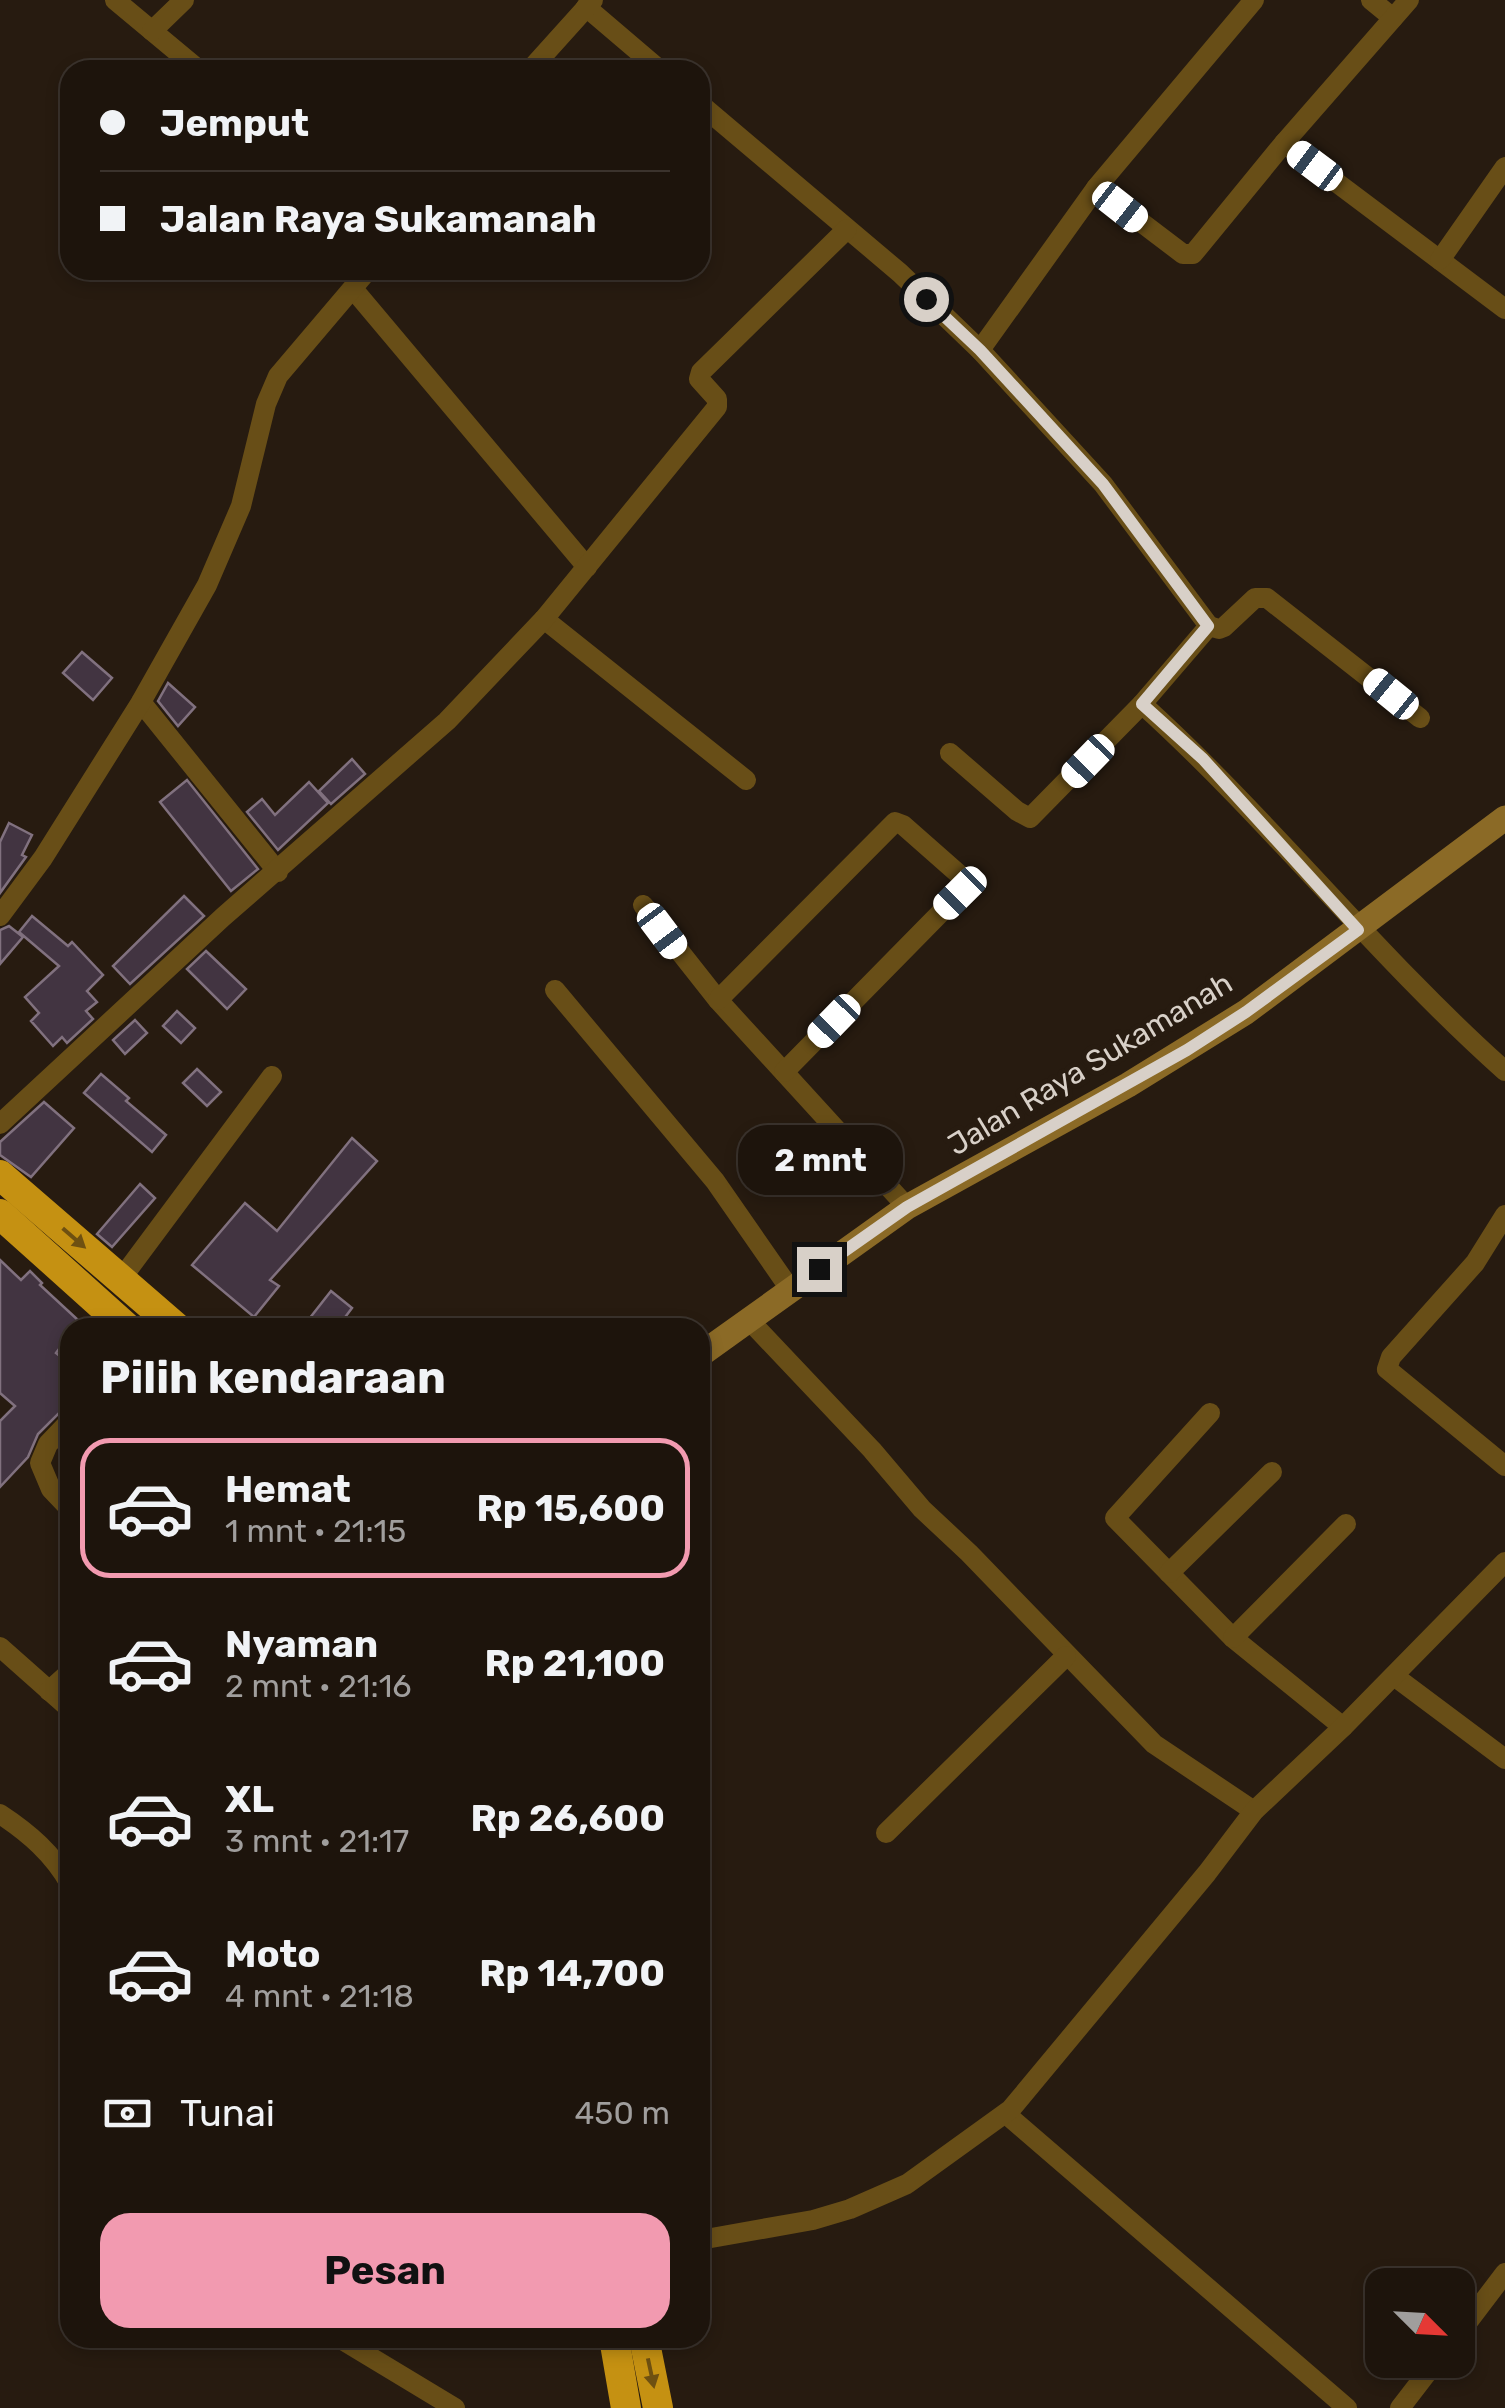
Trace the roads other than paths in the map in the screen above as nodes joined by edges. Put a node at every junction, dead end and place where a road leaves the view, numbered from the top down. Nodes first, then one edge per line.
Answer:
1 (115, 0) edge
2 (184, 0) edge
3 (1254, 0) edge
4 (1371, 0) edge
5 (1409, 0) edge
6 (590, 4) edge
7 (1393, 18) junction
8 (152, 31) junction
9 (187, 60) edge
10 (539, 60) edge
11 (649, 60) edge
12 (710, 112) edge
13 (1284, 142) junction
14 (1505, 168) edge
15 (1096, 188) junction
16 (847, 228) junction
17 (1440, 260) junction
18 (361, 280) edge
19 (354, 290) junction
20 (1505, 309) edge
21 (980, 350) junction
22 (587, 567) junction
23 (544, 618) junction
24 (1208, 626) junction
25 (141, 702) junction
26 (1142, 704) junction
27 (1420, 718) dead end
28 (950, 753) dead end
29 (746, 780) dead end
30 (1505, 818) edge
31 (278, 872) junction
32 (642, 905) dead end
33 (0, 916) edge
34 (1358, 930) junction
35 (555, 990) dead end
36 (718, 1000) junction
37 (1505, 1071) edge
38 (784, 1072) junction
39 (272, 1076) dead end
40 (0, 1124) edge
41 (0, 1175) edge
42 (907, 1207) junction
43 (0, 1214) edge
44 (1505, 1216) edge
45 (121, 1279) junction
46 (790, 1289) junction
47 (116, 1318) edge
48 (166, 1318) edge
49 (748, 1319) junction
50 (710, 1348) edge
51 (1210, 1413) dead end
52 (60, 1431) edge
53 (1505, 1466) edge
54 (1272, 1472) dead end
55 (60, 1500) edge
56 (1346, 1524) dead end
57 (1505, 1562) edge
58 (1168, 1572) junction
59 (1233, 1638) junction
60 (0, 1647) edge
61 (1066, 1656) junction
62 (1394, 1676) junction
63 (60, 1682) edge
64 (50, 1691) junction
65 (60, 1700) edge
66 (1343, 1727) junction
67 (1505, 1759) edge
68 (1254, 1810) junction
69 (0, 1814) edge
70 (886, 1833) dead end
71 (60, 1868) edge
72 (1006, 2114) junction
73 (710, 2238) edge
74 (1505, 2274) edge
75 (1475, 2312) edge
76 (356, 2348) edge
77 (616, 2348) edge
78 (646, 2348) edge
79 (1423, 2378) edge
80 (455, 2408) edge
81 (626, 2408) edge
82 (658, 2408) edge
83 (1347, 2408) edge
84 (1400, 2408) edge

1 - 8 street
2 - 8 street
3 - 15 street
4 - 7 street
5 - 7 street
6 - 10 street
6 - 11 street
7 - 13 street
8 - 9 street
12 - 16 street
13 - 15 street
13 - 17 street
14 - 17 street
15 - 21 street
16 - 21 street
16 - 22 street
17 - 20 street
18 - 19 street
19 - 22 street
19 - 25 street
21 - 24 street
22 - 23 street
23 - 29 street
23 - 31 street
24 - 26 street
24 - 27 street
25 - 31 street
25 - 33 street
26 - 28 street
26 - 34 street
30 - 34 street, Jalan Raya Sukamanah
31 - 40 street
32 - 36 street
34 - 37 street
34 - 42 street, Jalan Raya Sukamanah
35 - 46 street
36 - 38 street
36 - 38 street
38 - 42 street
39 - 45 street
41 -> 45 highway
42 - 46 street, Jalan Raya Sukamanah
43 - 47 highway
44 - 53 street
45 - 48 highway
46 - 49 street, Jalan Raya Sukamanah
49 - 50 street, Jalan Raya Sukamanah
49 - 61 street
51 - 58 street
52 - 55 street
54 - 58 street
56 - 59 street
57 - 62 street
58 - 59 street
59 - 66 street
60 - 64 street
61 - 68 street
61 - 70 street
62 - 66 street
62 - 67 street
63 - 64 street
64 - 65 street
66 - 68 street
68 - 72 street
69 - 71 street
72 - 73 street
72 - 83 street
74 - 75 street
76 - 80 street
77 - 81 highway
78 -> 82 highway
79 - 84 street

